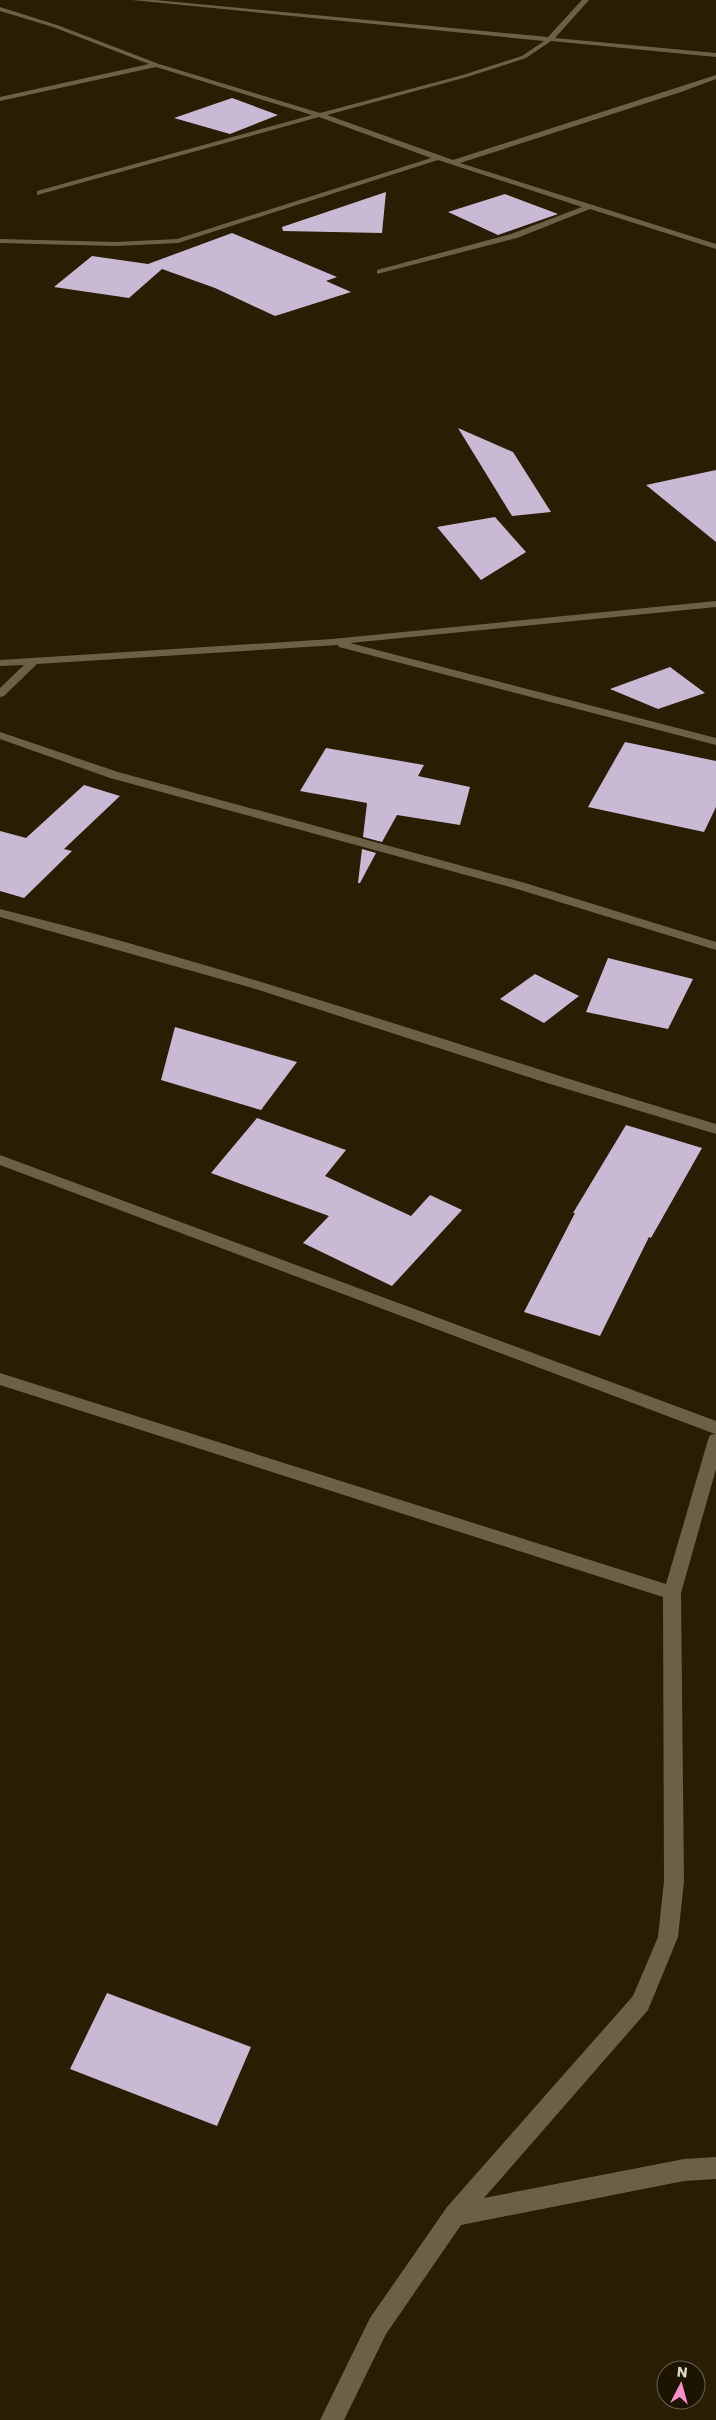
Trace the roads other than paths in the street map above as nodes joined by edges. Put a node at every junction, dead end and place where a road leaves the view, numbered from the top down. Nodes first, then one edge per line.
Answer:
1 (135, 0) edge
2 (586, 0) edge
3 (0, 10) edge
4 (549, 40) junction
5 (716, 55) edge
6 (157, 65) junction
7 (716, 77) edge
8 (0, 99) edge
9 (320, 115) junction
10 (438, 158) junction
11 (452, 163) junction
12 (40, 193) dead end
13 (590, 206) junction
14 (0, 241) edge
15 (716, 247) edge
16 (380, 272) dead end
17 (716, 604) edge
18 (332, 642) junction
19 (34, 661) junction
20 (0, 663) edge
21 (0, 694) edge
22 (0, 735) edge
23 (716, 742) edge
24 (0, 913) edge
25 (716, 946) edge
26 (716, 1129) edge
27 (0, 1160) edge
28 (0, 1379) edge
29 (716, 1428) edge
30 (716, 1440) edge
31 (672, 1593) junction
32 (716, 2168) edge
33 (455, 2215) junction
34 (332, 2420) edge

1 - 4 street
2 - 4 street
3 - 6 street
4 - 5 street
4 - 9 street
6 - 8 street
6 - 9 street
7 - 11 street
9 - 10 street
9 - 12 street
10 - 11 street
10 - 14 street
11 - 13 street
13 - 15 street
13 - 16 street
17 - 18 street
18 - 19 street
18 - 23 street
19 - 20 street
19 - 21 street
22 - 25 street
24 - 26 street
27 - 29 street
28 - 31 street
30 - 31 street
31 - 33 street
32 - 33 street
33 - 34 street

